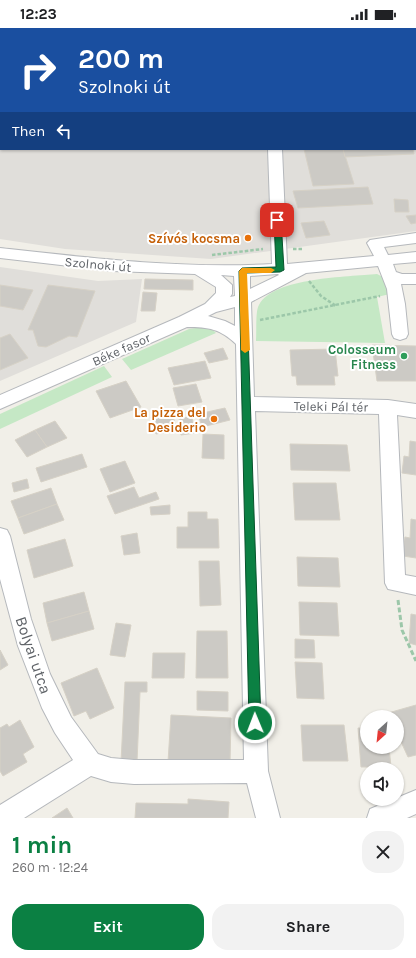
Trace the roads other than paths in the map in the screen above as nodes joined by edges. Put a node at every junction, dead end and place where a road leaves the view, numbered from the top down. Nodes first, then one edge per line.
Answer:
1 (275, 150) edge
2 (416, 238) edge
3 (0, 253) edge
4 (410, 258) edge
5 (382, 260) junction
6 (196, 269) junction
7 (280, 270) junction
8 (242, 271) junction
9 (416, 272) edge
10 (308, 275) junction
11 (390, 275) junction
12 (416, 279) edge
13 (224, 285) junction
14 (244, 299) junction
15 (211, 308) junction
16 (185, 321) junction
17 (400, 334) dead end
18 (245, 343) junction
19 (0, 402) edge
20 (247, 404) junction
21 (388, 407) junction
22 (416, 411) edge
23 (0, 536) edge
24 (416, 586) edge
25 (7, 595) edge
26 (90, 763) junction
27 (256, 771) junction
28 (416, 802) edge
29 (2, 818) edge
30 (268, 818) edge
31 (379, 818) edge

1 - 7 street
2 - 5 street
3 - 6 street, Szolnoki út
4 - 5 street, Szolnoki út
4 - 9 street
5 - 10 street, Szolnoki út
5 - 11 street
6 - 8 street, Szolnoki út
6 - 13 street, Szolnoki út
7 - 8 street, Szolnoki út
7 - 10 street, Szolnoki út
8 - 14 street
10 - 14 street, Szolnoki út
11 - 12 street
11 - 17 street
13 - 14 street, Szolnoki út
13 - 15 street
14 - 15 street, Béke fasor
14 - 18 street
15 - 16 street, Béke fasor
16 - 18 street
16 - 19 street, Béke fasor
18 - 20 street
20 - 21 street, Teleki Pál tér
20 - 27 street
21 - 22 street, Teleki Pál tér
21 - 24 street
23 - 25 street, Bolyai utca
25 - 26 street, Bolyai utca
26 - 27 street
26 - 29 street
27 - 30 street
28 - 31 street

